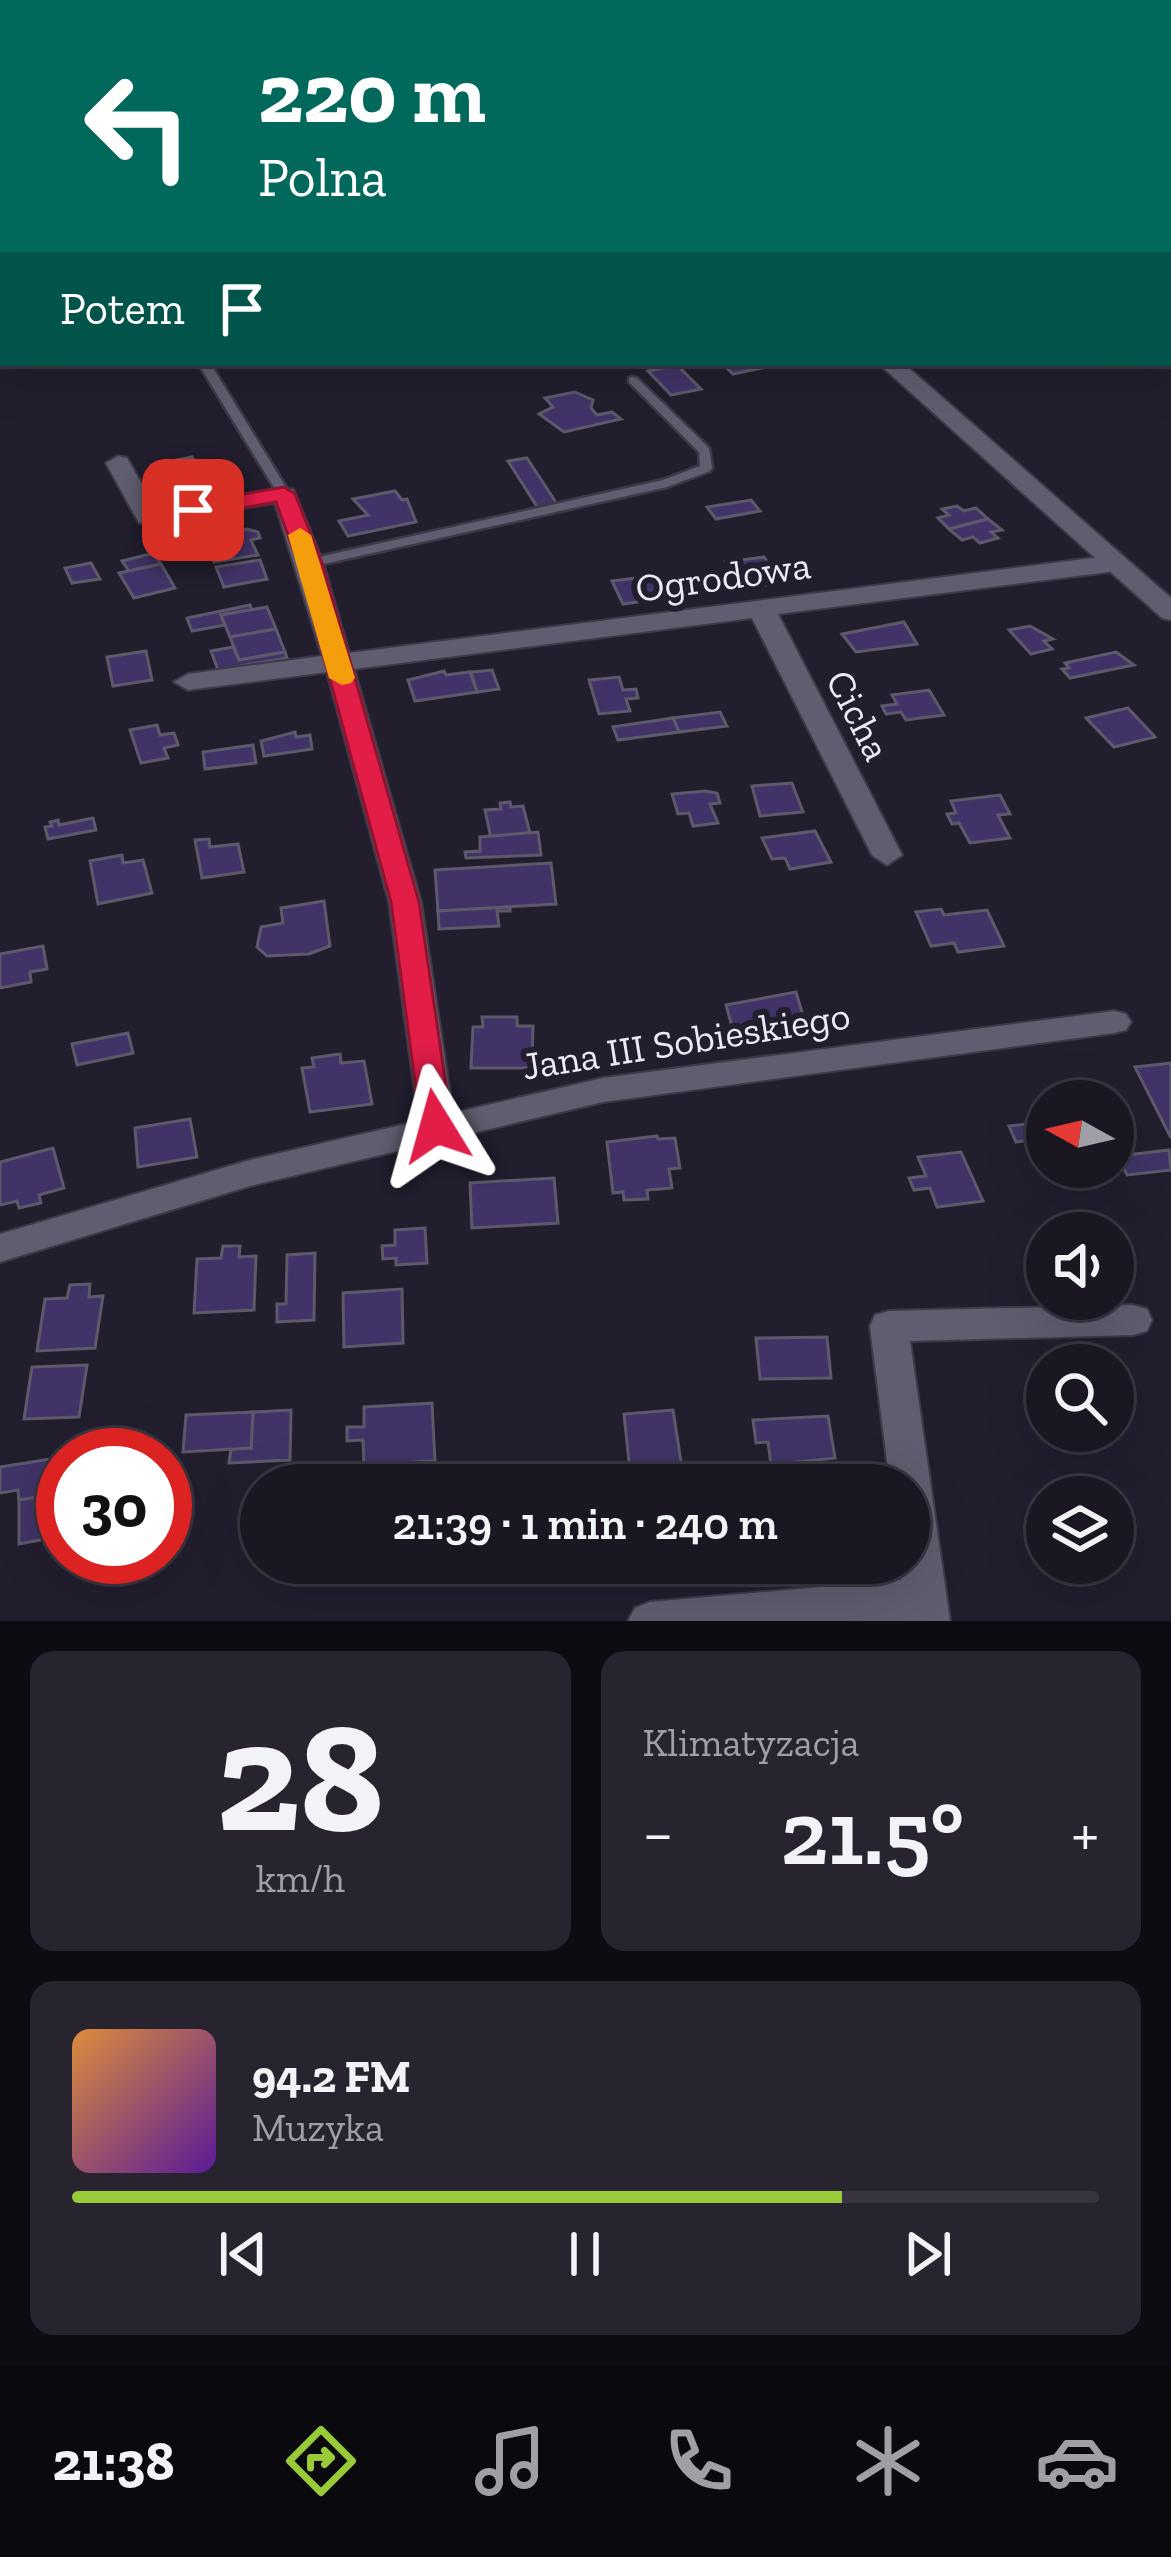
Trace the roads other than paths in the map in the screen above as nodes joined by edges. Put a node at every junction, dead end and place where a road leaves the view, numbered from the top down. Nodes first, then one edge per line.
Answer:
1 (206, 366) edge
2 (892, 366) edge
3 (633, 380) dead end
4 (118, 464) dead end
5 (284, 494) junction
6 (310, 563) junction
7 (1116, 563) junction
8 (762, 610) junction
9 (1171, 612) edge
10 (339, 665) junction
11 (188, 682) dead end
12 (886, 855) dead end
13 (1114, 1022) dead end
14 (436, 1126) junction
15 (0, 1248) edge
16 (1133, 1320) dead end
17 (927, 1609) edge
18 (650, 1621) edge

1 - 5 lane
2 - 7 street
3 - 6 lane
4 - 5 street
5 - 6 street
6 - 10 street
7 - 8 street, Ogrodowa
7 - 9 street
8 - 10 street, Ogrodowa
8 - 12 street, Cicha
10 - 11 street, Ogrodowa
10 - 14 street
13 - 14 street, Jana III Sobieskiego
14 - 15 street, Jana III Sobieskiego
16 - 17 street
17 - 18 street

